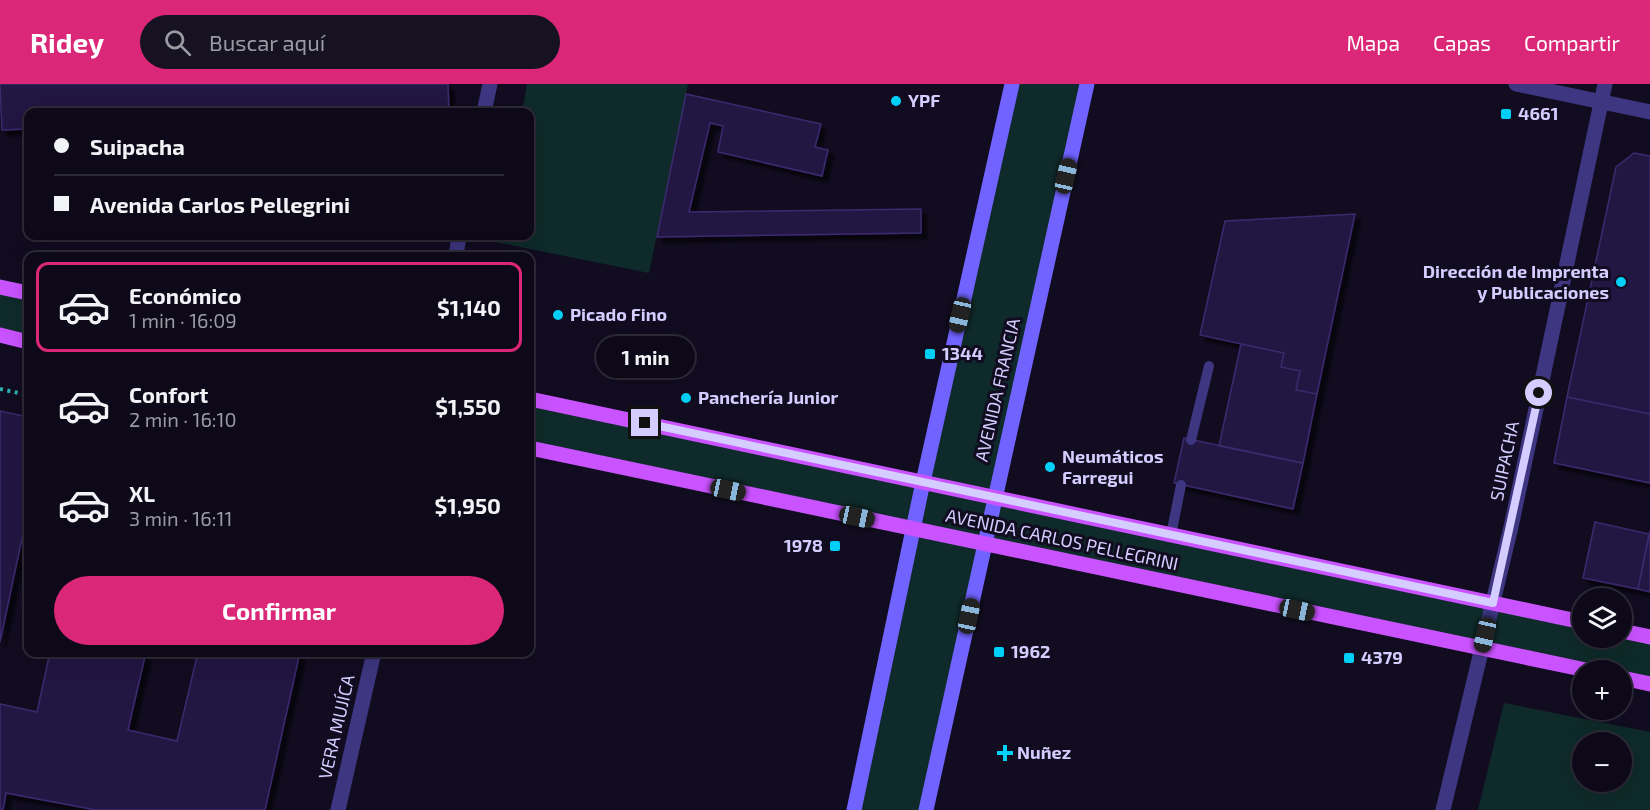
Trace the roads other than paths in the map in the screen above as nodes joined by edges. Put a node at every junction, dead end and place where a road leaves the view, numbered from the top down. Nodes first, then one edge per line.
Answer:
1 (490, 84) edge
2 (1012, 84) edge
3 (1087, 84) edge
4 (1516, 84) edge
5 (1605, 84) edge
6 (1601, 102) junction
7 (485, 108) edge
8 (1650, 112) edge
9 (0, 286) edge
10 (24, 292) edge
11 (0, 336) edge
12 (24, 341) edge
13 (1209, 366) dead end
14 (534, 400) edge
15 (1191, 440) dead end
16 (534, 449) edge
17 (923, 482) junction
18 (1181, 485) dead end
19 (994, 497) junction
20 (913, 529) junction
21 (1170, 535) junction
22 (984, 544) junction
23 (1493, 603) junction
24 (1572, 620) edge
25 (1632, 633) edge
26 (1650, 637) edge
27 (1482, 649) junction
28 (373, 657) edge
29 (1572, 667) edge
30 (1632, 680) edge
31 (1650, 684) edge
32 (338, 810) edge
33 (854, 810) edge
34 (926, 810) edge
35 (1443, 810) edge

1 - 7 street
2 - 17 main road
3 - 19 main road, AVENIDA FRANCIA
4 - 6 street
5 - 6 street, SUIPACHA
6 - 8 street
6 - 23 street, SUIPACHA
9 - 10 main road
11 - 12 main road
13 - 15 lane
14 - 17 main road, AVENIDA CARLOS PELLEGRINI
16 - 20 main road, AVENIDA CARLOS PELLEGRINI
17 - 19 main road, AVENIDA CARLOS PELLEGRINI
17 - 20 main road
18 - 21 lane
19 - 21 main road, AVENIDA CARLOS PELLEGRINI
19 - 22 main road, AVENIDA FRANCIA
20 - 22 main road, AVENIDA CARLOS PELLEGRINI
20 - 33 main road
21 - 23 main road, AVENIDA CARLOS PELLEGRINI
22 - 27 main road, AVENIDA CARLOS PELLEGRINI
22 - 34 main road, AVENIDA FRANCIA
23 - 24 main road, AVENIDA CARLOS PELLEGRINI
23 - 27 street, SUIPACHA
25 - 26 main road
27 - 29 main road, AVENIDA CARLOS PELLEGRINI
27 - 35 street, SUIPACHA
28 - 32 street, VERA MUJÍCA
30 - 31 main road

